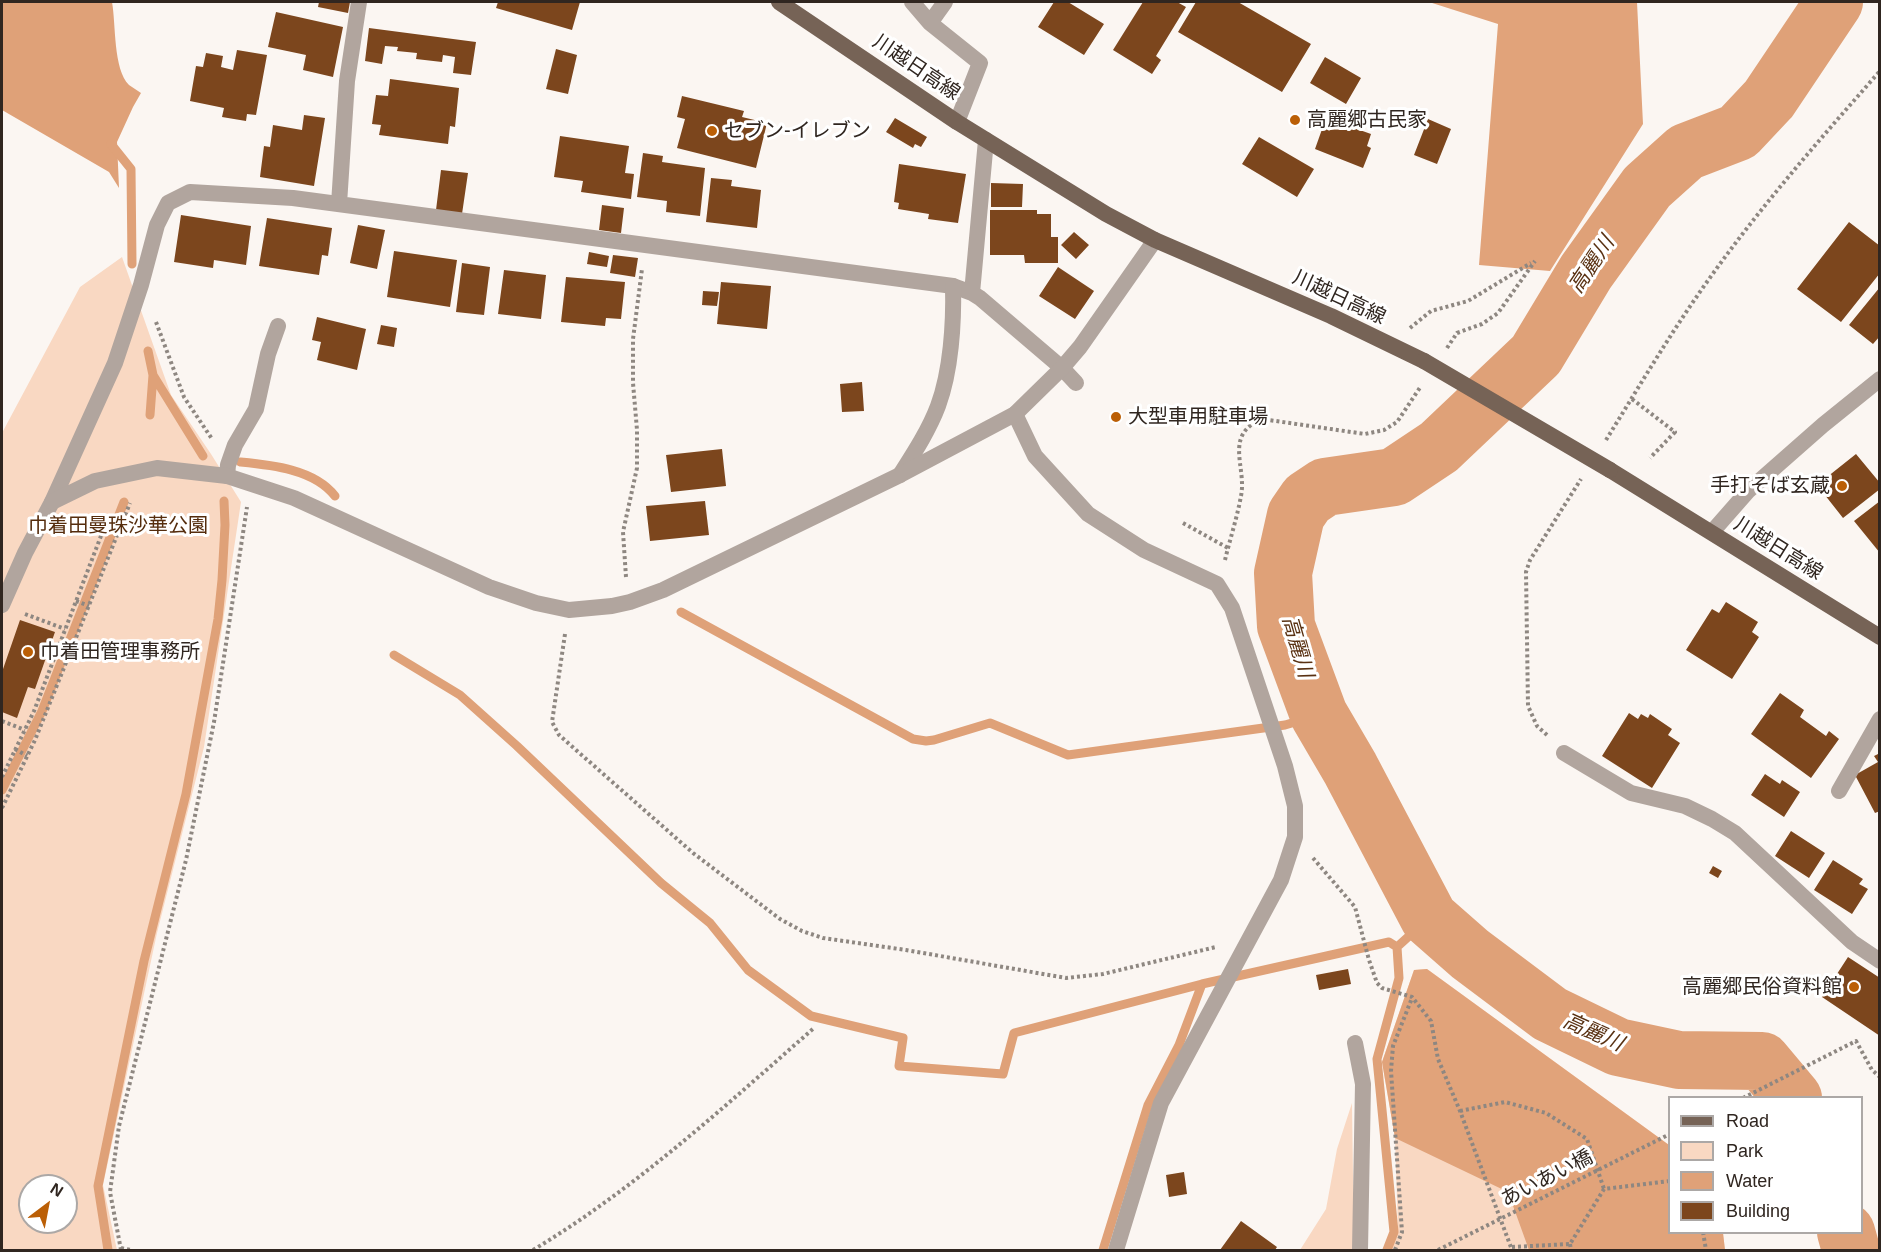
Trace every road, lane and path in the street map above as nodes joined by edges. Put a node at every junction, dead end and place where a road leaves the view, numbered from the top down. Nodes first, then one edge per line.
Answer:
1 (359, 2) edge
2 (780, 2) edge
3 (912, 2) edge
4 (945, 2) edge
5 (930, 23) junction
6 (1880, 71) edge
7 (957, 122) junction
8 (986, 140) junction
9 (339, 204) junction
10 (1155, 240) junction
11 (645, 244) junction
12 (141, 285) junction
13 (953, 286) junction
14 (972, 293) junction
15 (278, 326) dead end
16 (1391, 346) junction
17 (1444, 353) dead end
18 (1062, 368) junction
19 (1880, 379) edge
20 (1076, 383) dead end
21 (1424, 383) dead end
22 (1632, 399) junction
23 (1014, 414) junction
24 (1600, 449) dead end
25 (1650, 458) dead end
26 (1587, 469) dead end
27 (227, 470) junction
28 (900, 475) junction
29 (251, 483) junction
30 (52, 502) junction
31 (130, 503) dead end
32 (109, 515) dead end
33 (1183, 523) dead end
34 (1712, 532) junction
35 (1228, 548) junction
36 (1217, 584) junction
37 (77, 602) junction
38 (630, 602) junction
39 (2, 605) edge
40 (88, 606) junction
41 (569, 610) junction
42 (65, 629) junction
43 (1880, 637) edge
44 (1880, 719) edge
45 (2, 721) edge
46 (25, 730) junction
47 (16, 750) junction
48 (1564, 753) joint
49 (26, 755) junction
50 (2, 777) edge
51 (1839, 791) dead end
52 (2, 808) edge
53 (1295, 837) junction
54 (1249, 939) junction
55 (1880, 961) edge
56 (1410, 997) junction
57 (814, 1028) dead end
58 (1355, 1042) dead end
59 (1880, 1077) edge
60 (1747, 1096) edge
61 (1460, 1111) junction
62 (1668, 1135) edge
63 (1668, 1181) edge
64 (1604, 1189) junction
65 (1703, 1234) edge
66 (1570, 1244) junction
67 (121, 1249) edge
68 (1512, 1249) edge
69 (131, 1251) edge
70 (533, 1251) edge
71 (1116, 1251) edge
72 (1360, 1251) edge
73 (1395, 1251) edge
74 (1438, 1251) edge
75 (1571, 1251) edge
76 (1706, 1251) edge

1 - 9 street
2 - 7 main road, 川越日高線
3 - 5 street
4 - 5 street
5 - 7 street
6 - 22 path
7 - 8 main road, 川越日高線
8 - 10 main road, 川越日高線
8 - 14 street
9 - 11 street
9 - 12 street
10 - 16 main road, 川越日高線
10 - 18 street
11 - 13 street
11 - 38 path
12 - 27 path
12 - 30 street
13 - 14 street
13 - 28 street
14 - 18 street
15 - 27 street
16 - 17 path
16 - 34 main road, 川越日高線, bridge
18 - 20 street
18 - 23 street
19 - 34 street
21 - 35 path
22 - 24 path
22 - 25 path
23 - 28 street
23 - 36 street
26 - 48 path
27 - 29 street
27 - 30 street
28 - 38 street
29 - 41 street
29 - 67 path
30 - 39 street
31 - 40 path
32 - 37 path
33 - 35 path
34 - 43 main road, 川越日高線
35 - 36 path
36 - 53 street
37 - 40 path
37 - 42 path
38 - 41 street
39 - 42 path
40 - 49 path
41 - 54 path
42 - 46 path
44 - 51 street
45 - 46 path
46 - 47 path
47 - 49 path
47 - 50 path
48 - 55 street
49 - 52 path
53 - 54 street
53 - 56 path
54 - 71 street
56 - 61 path
56 - 73 path
57 - 70 path
58 - 72 street
59 - 60 path
61 - 64 path
61 - 68 path
62 - 74 path, あいあい橋, bridge
63 - 64 path
64 - 66 path
65 - 76 path
66 - 68 path
66 - 75 path
67 - 69 path

